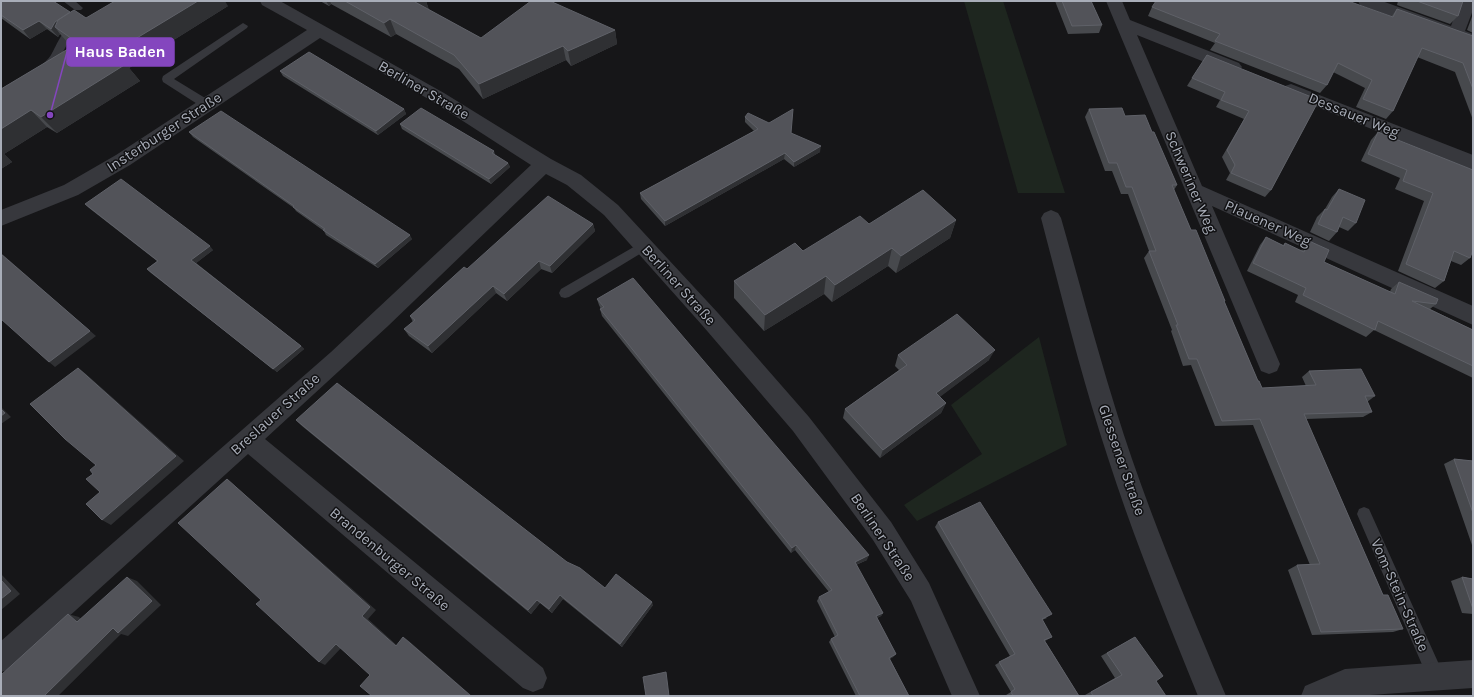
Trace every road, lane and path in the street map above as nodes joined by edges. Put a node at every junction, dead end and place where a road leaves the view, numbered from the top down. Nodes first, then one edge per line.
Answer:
1 (68, 1) edge
2 (268, 1) edge
3 (1114, 1) edge
4 (1366, 1) edge
5 (1468, 1) edge
6 (78, 8) dead end
7 (88, 21) edge
8 (1123, 23) junction
9 (243, 26) dead end
10 (320, 30) junction
11 (1456, 34) junction
12 (1473, 40) edge
13 (39, 72) edge
14 (1247, 72) edge
15 (1276, 84) edge
16 (206, 104) junction
17 (1473, 163) edge
18 (544, 164) junction
19 (1194, 190) junction
20 (1, 218) edge
21 (1052, 218) dead end
22 (644, 246) junction
23 (565, 293) dead end
24 (1473, 316) edge
25 (1269, 364) dead end
26 (248, 440) junction
27 (1364, 514) dead end
28 (1, 659) edge
29 (1473, 674) edge
30 (1436, 677) junction
31 (533, 678) dead end
32 (966, 696) edge
33 (1212, 696) edge
34 (1315, 696) edge

1 - 6 lane
2 - 10 street, Berliner Straße
3 - 8 street, Schweriner Weg
4 - 11 street
5 - 11 street
7 - 13 lane
8 - 14 street
8 - 19 street, Schweriner Weg
9 - 16 lane
10 - 16 street, Insterburger Straße
10 - 18 street, Berliner Straße
11 - 12 street
15 - 17 street, Dessauer Weg
16 - 20 street, Insterburger Straße
18 - 22 street, Berliner Straße
18 - 26 street, Breslauer Straße
19 - 24 street, Plauener Weg
19 - 25 street, Schweriner Weg
21 - 33 street, Glessener Straße
22 - 23 lane
22 - 32 street, Berliner Straße
26 - 28 street, Breslauer Straße
26 - 31 street, Brandenburger Straße
27 - 30 lane, Vom-Stein-Straße
29 - 30 street
30 - 34 street

